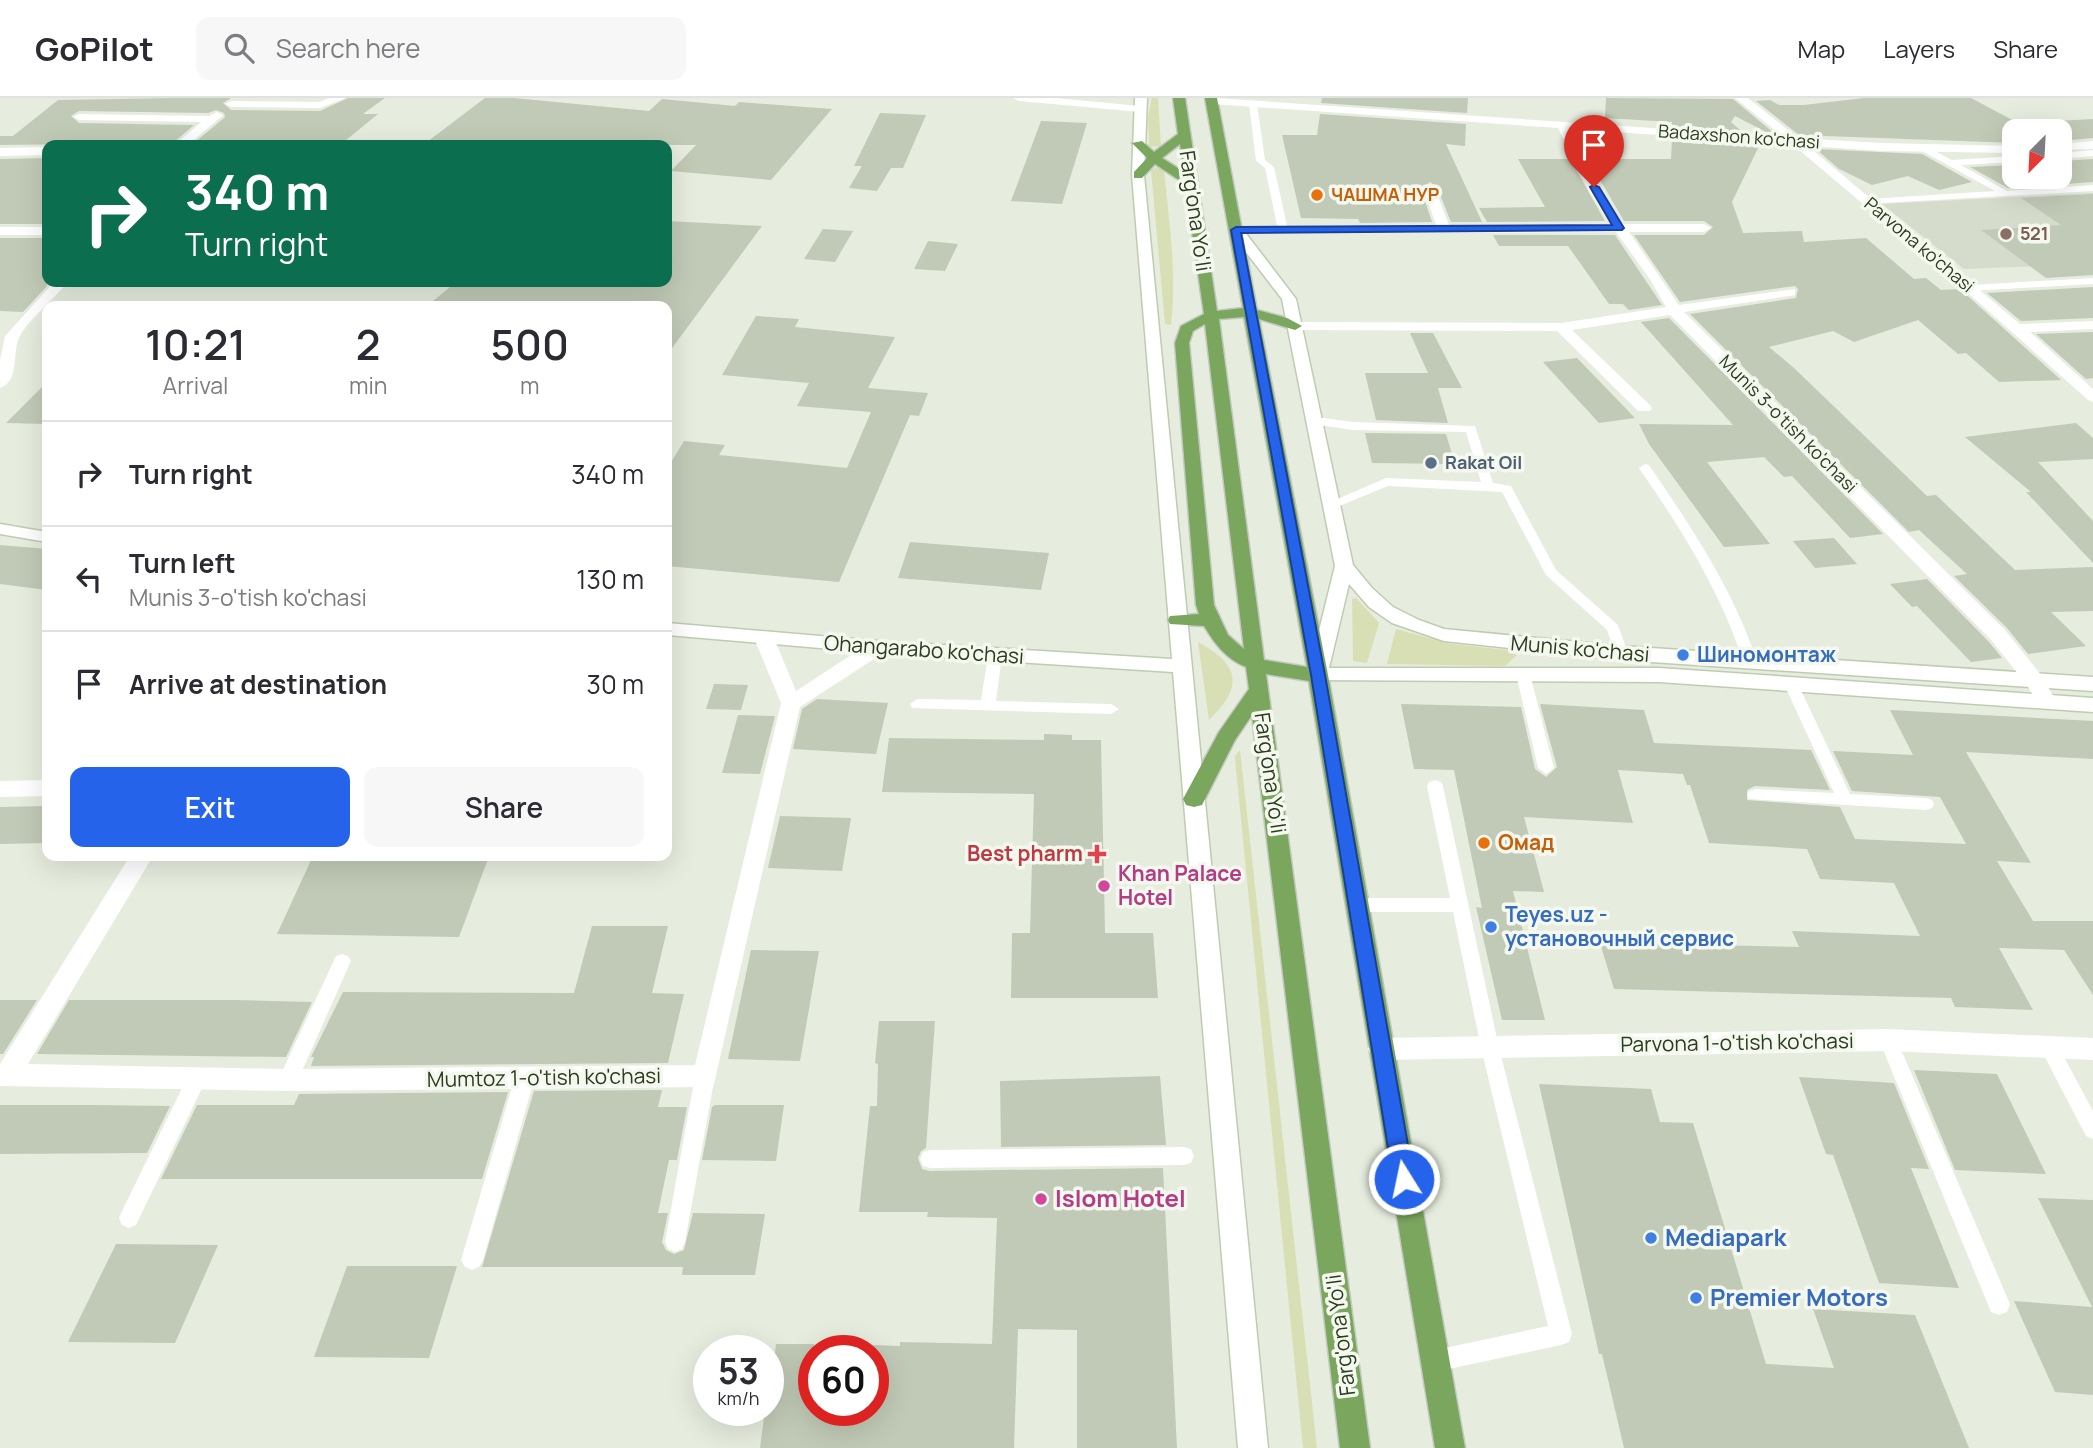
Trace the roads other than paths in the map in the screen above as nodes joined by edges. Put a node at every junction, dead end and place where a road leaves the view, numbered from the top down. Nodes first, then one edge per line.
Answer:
1 (340, 98) edge
2 (1019, 98) edge
3 (1179, 98) edge
4 (1741, 98) edge
5 (1212, 100) edge
6 (234, 101) edge
7 (1140, 103) edge
8 (1253, 104) junction
9 (79, 117) dead end
10 (212, 119) junction
11 (1561, 123) junction
12 (1184, 135) junction
13 (187, 140) edge
14 (1797, 142) junction
15 (1138, 143) junction
16 (2093, 145) edge
17 (2072, 146) edge
18 (1923, 148) junction
19 (2002, 149) edge
20 (42, 151) edge
21 (0, 152) edge
22 (2093, 153) edge
23 (2072, 155) edge
24 (1154, 158) junction
25 (2002, 160) edge
26 (1950, 163) junction
27 (1138, 175) junction
28 (1189, 181) junction
29 (1429, 188) dead end
30 (2093, 188) edge
31 (2005, 193) junction
32 (1868, 202) junction
33 (1443, 228) junction
34 (1619, 228) junction
35 (1704, 228) dead end
36 (1236, 230) junction
37 (1283, 230) junction
38 (0, 231) edge
39 (42, 231) edge
40 (2093, 281) edge
41 (56, 287) edge
42 (1970, 288) junction
43 (1790, 292) dead end
44 (44, 301) edge
45 (42, 303) edge
46 (1675, 311) junction
47 (1251, 313) junction
48 (1211, 315) junction
49 (2093, 325) edge
50 (1295, 326) junction
51 (1561, 327) junction
52 (2018, 328) junction
53 (4, 355) edge
54 (0, 383) edge
55 (2093, 397) edge
56 (1644, 408) dead end
57 (1316, 421) junction
58 (1645, 468) dead end
59 (1488, 486) junction
60 (1332, 504) junction
61 (0, 529) edge
62 (42, 536) edge
63 (1344, 566) junction
64 (1209, 620) junction
65 (1177, 621) junction
66 (672, 629) edge
67 (764, 638) junction
68 (878, 648) junction
69 (1621, 653) junction
70 (995, 656) junction
71 (1750, 662) junction
72 (1181, 666) junction
73 (1523, 674) junction
74 (1318, 675) junction
75 (1257, 677) junction
76 (2035, 681) junction
77 (1791, 684) junction
78 (2093, 684) edge
79 (2046, 701) junction
80 (791, 703) junction
81 (916, 704) dead end
82 (2093, 705) edge
83 (988, 706) junction
84 (1111, 709) dead end
85 (1546, 768) dead end
86 (1435, 786) dead end
87 (42, 788) edge
88 (0, 789) edge
89 (1755, 795) dead end
90 (1194, 799) junction
91 (1845, 800) junction
92 (1926, 804) dead end
93 (139, 861) edge
94 (1356, 905) junction
95 (1460, 905) junction
96 (342, 961) dead end
97 (1888, 1040) junction
98 (1490, 1048) junction
99 (2049, 1048) junction
100 (1381, 1049) junction
101 (2093, 1049) edge
102 (4, 1075) edge
103 (705, 1076) junction
104 (525, 1077) junction
105 (196, 1080) junction
106 (288, 1080) junction
107 (2093, 1130) edge
108 (1184, 1156) dead end
109 (930, 1160) dead end
110 (129, 1218) dead end
111 (675, 1242) dead end
112 (472, 1260) dead end
113 (1999, 1304) dead end
114 (1436, 1361) junction
115 (1253, 1448) edge
116 (1355, 1448) edge
117 (1450, 1448) edge

1 - 6 street
2 - 7 street
3 - 12 main road, Farg'ona Yo'li
4 - 14 street, Parvona ko'chasi
5 - 8 street, Badaxshon ko'chasi
5 - 36 main road, Farg'ona Yo'li
6 - 10 street
7 - 15 street
8 - 11 street, Badaxshon ko'chasi
8 - 37 lane
9 - 10 street
10 - 13 street
11 - 14 street, Badaxshon ko'chasi
11 - 34 street, Munis 3-o'tish ko'chasi
12 - 24 main road
12 - 28 main road, Farg'ona Yo'li
14 - 18 street, Badaxshon ko'chasi
14 - 32 street, Parvona ko'chasi
15 - 24 main road
15 - 27 street
16 - 17 street
18 - 19 street, Badaxshon ko'chasi
18 - 26 lane
20 - 21 street
22 - 23 lane
24 - 27 main road
24 - 28 main road
25 - 26 lane
26 - 31 lane
27 - 65 street
28 - 48 main road, Farg'ona Yo'li
29 - 33 street
30 - 31 lane
31 - 32 lane
32 - 42 street, Parvona ko'chasi
33 - 34 street
33 - 37 street
34 - 35 street
34 - 46 street, Munis 3-o'tish ko'chasi
36 - 37 street
36 - 47 main road, Farg'ona Yo'li
36 - 50 street, Farg'ona Yo'li
38 - 39 street
40 - 42 lane
41 - 44 street
42 - 52 street, Parvona ko'chasi
43 - 46 street
45 - 53 street
46 - 51 street
46 - 76 street, Munis 3-o'tish ko'chasi
47 - 48 main road
47 - 50 main road
47 - 74 main road, Farg'ona Yo'li
48 - 64 main road
48 - 75 main road, Farg'ona Yo'li
49 - 52 street
50 - 51 street
50 - 57 street, Farg'ona Yo'li
51 - 56 street
52 - 55 street, Parvona ko'chasi
53 - 54 street
57 - 59 lane
57 - 60 street, Farg'ona Yo'li
58 - 71 lane
59 - 60 lane
59 - 69 lane
60 - 63 street, Farg'ona Yo'li
61 - 62 street
63 - 69 street, Munis ko'chasi
63 - 74 street
64 - 65 main road
64 - 75 main road
65 - 72 street
66 - 67 street, Ohangarabo ko'chasi
67 - 68 street, Ohangarabo ko'chasi
67 - 80 street
68 - 70 street, Ohangarabo ko'chasi
68 - 80 street
69 - 71 street, Munis ko'chasi
70 - 72 street, Ohangarabo ko'chasi
70 - 83 lane
71 - 76 street, Munis ko'chasi
72 - 90 street
73 - 74 street, Munis ko'chasi
73 - 77 street, Munis ko'chasi
73 - 85 lane
74 - 75 main road
74 - 94 main road, Farg'ona Yo'li
75 - 90 main road
75 - 116 main road, Farg'ona Yo'li
76 - 78 street, Munis ko'chasi
76 - 79 street, Munis 3-o'tish ko'chasi
77 - 79 street, Munis ko'chasi
77 - 91 lane
79 - 82 street, Munis ko'chasi
80 - 103 street
81 - 83 lane
83 - 84 lane
86 - 95 lane
87 - 88 street
89 - 91 lane
90 - 115 street
91 - 92 lane
93 - 102 street
94 - 95 lane
94 - 100 main road, Farg'ona Yo'li
95 - 98 lane
96 - 106 lane
97 - 98 street, Parvona 1-o'tish ko'chasi
97 - 99 street, Parvona 1-o'tish ko'chasi
97 - 113 lane
98 - 100 street, Parvona 1-o'tish ko'chasi
98 - 114 lane
99 - 101 street, Parvona 1-o'tish ko'chasi
99 - 107 lane
100 - 114 main road, Farg'ona Yo'li
102 - 105 street, Mumtoz 1-o'tish ko'chasi
103 - 104 street, Mumtoz 1-o'tish ko'chasi
103 - 111 lane
104 - 106 street, Mumtoz 1-o'tish ko'chasi
104 - 112 lane
105 - 106 street, Mumtoz 1-o'tish ko'chasi
105 - 110 lane
108 - 109 lane
114 - 117 main road, Farg'ona Yo'li

